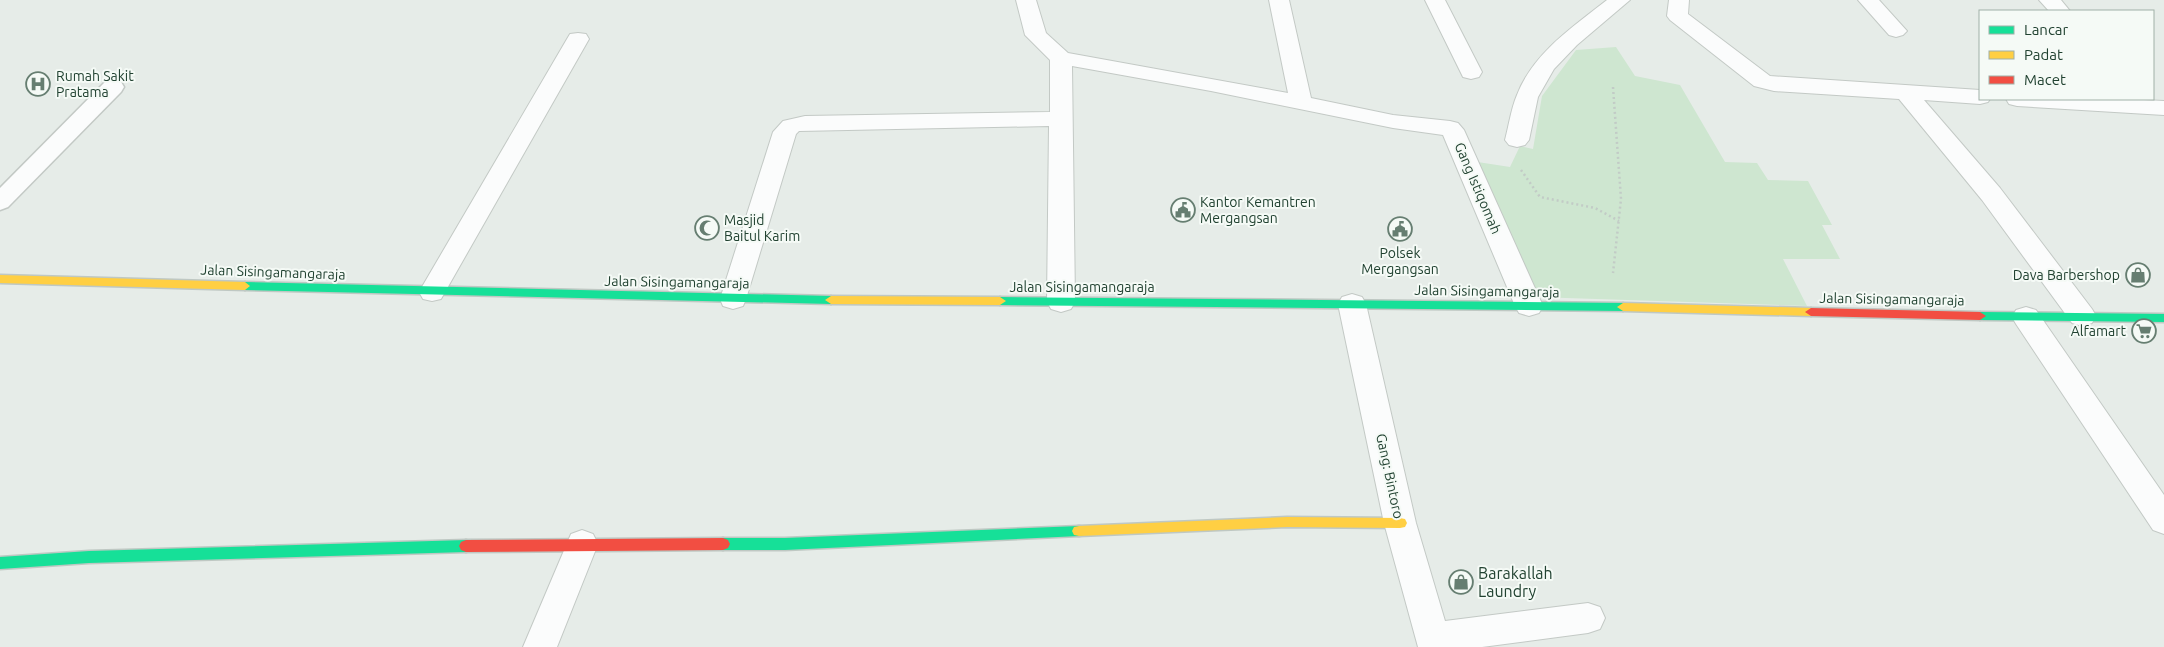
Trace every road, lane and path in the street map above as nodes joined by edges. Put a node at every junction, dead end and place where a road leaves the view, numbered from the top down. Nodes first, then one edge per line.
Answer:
1 (1026, 0) edge
2 (1279, 0) edge
3 (1435, 0) edge
4 (1620, 0) edge
5 (1679, 0) edge
6 (1868, 0) edge
7 (2049, 0) edge
8 (2059, 10) edge
9 (1896, 31) dead end
10 (578, 39) dead end
11 (1061, 58) junction
12 (1471, 72) dead end
13 (1613, 87) dead end
14 (113, 88) dead end
15 (1905, 92) junction
16 (1979, 96) edge
17 (2045, 100) edge
18 (1302, 102) junction
19 (2156, 104) edge
20 (1060, 120) junction
21 (1517, 140) dead end
22 (1517, 164) dead end
23 (0, 202) edge
24 (1619, 221) junction
25 (0, 279) edge
26 (432, 292) junction
27 (733, 299) junction
28 (1061, 302) junction
29 (1352, 304) junction
30 (1529, 306) junction
31 (1604, 307) junction
32 (2026, 316) junction
33 (2082, 316) junction
34 (2164, 318) edge
35 (2164, 521) edge
36 (1400, 523) junction
37 (582, 544) junction
38 (0, 563) edge
39 (1588, 618) dead end
40 (1434, 643) edge
41 (540, 647) edge

1 - 11 street
2 - 18 street
3 - 12 street
4 - 21 street
5 - 15 street
6 - 9 street
7 - 8 street
10 - 26 street
11 - 18 street
11 - 20 street
13 - 24 path
14 - 23 lane
15 - 16 street
15 - 33 street
17 - 19 street
18 - 30 street, Gang Istiqomah
20 - 27 street
20 - 28 street
22 - 24 path
24 - 31 path
25 - 26 main road, Jalan Sisingamangaraja
26 - 27 main road, Jalan Sisingamangaraja
27 - 28 main road, Jalan Sisingamangaraja
28 - 29 main road, Jalan Sisingamangaraja
29 - 30 main road, Jalan Sisingamangaraja
29 - 36 street, Gang: Bintoro
30 - 31 main road, Jalan Sisingamangaraja
31 - 32 main road, Jalan Sisingamangaraja
32 - 33 main road, Jalan Sisingamangaraja
32 - 35 street
33 - 34 main road, Jalan Sisingamangaraja
36 - 37 main road
36 - 40 street, Gang: Bintoro
37 - 38 main road
37 - 41 street
39 - 40 street

